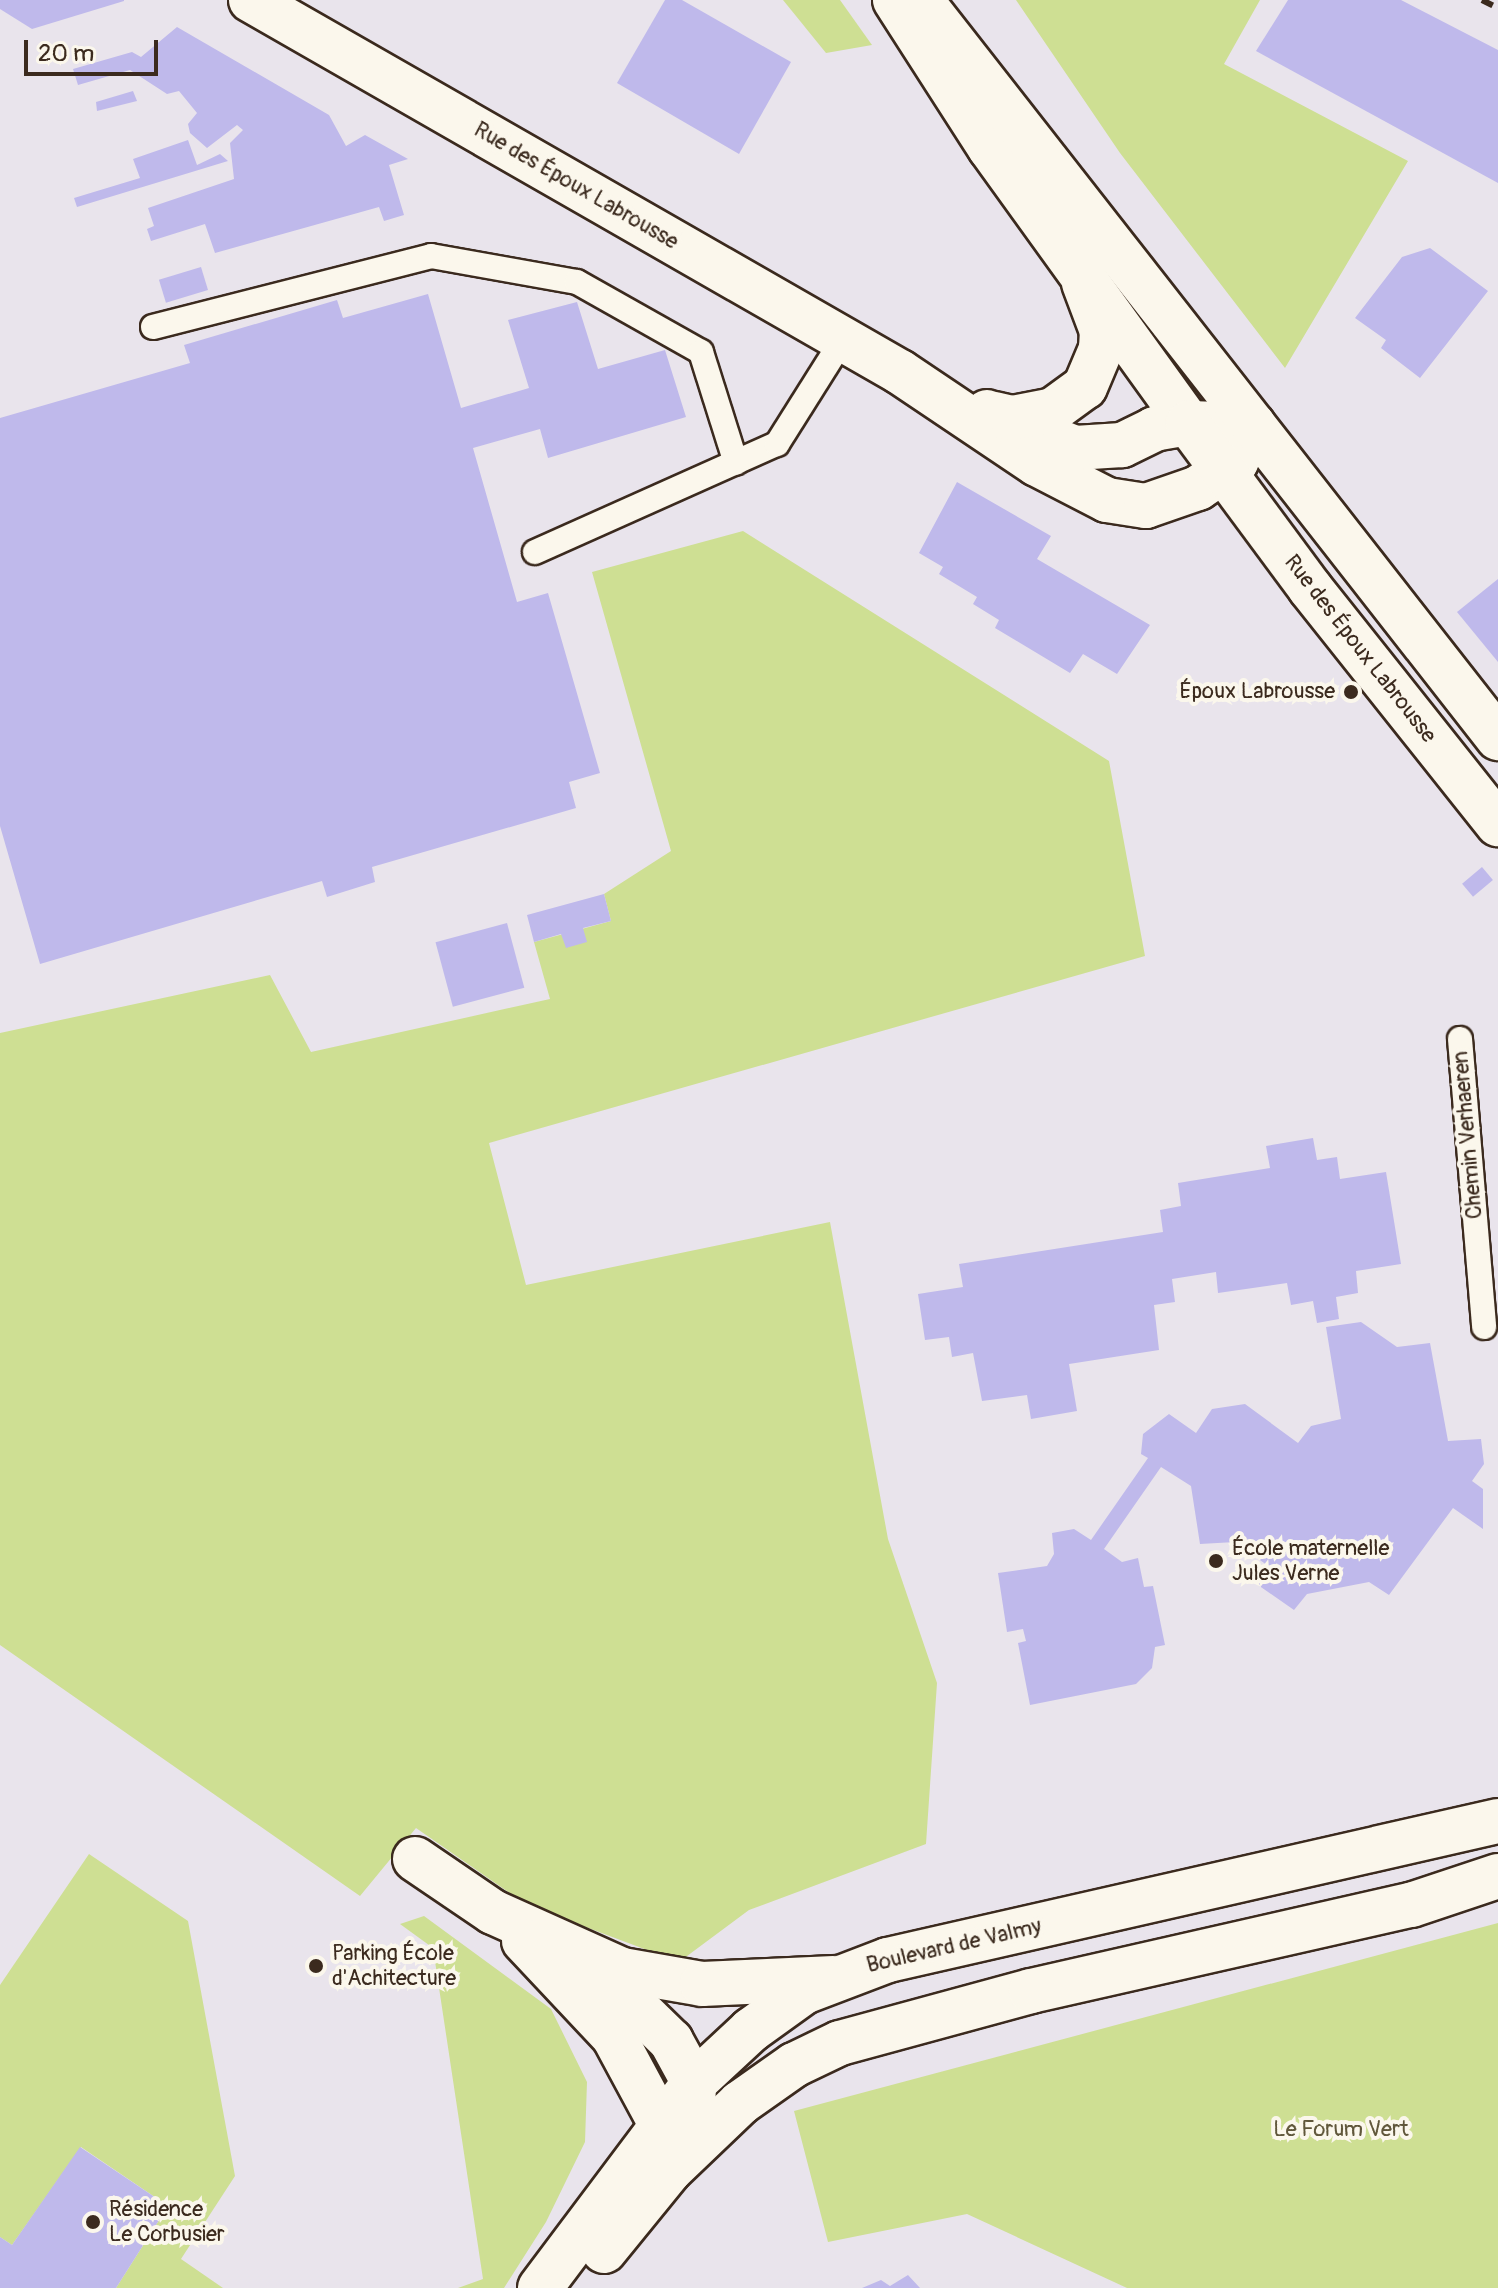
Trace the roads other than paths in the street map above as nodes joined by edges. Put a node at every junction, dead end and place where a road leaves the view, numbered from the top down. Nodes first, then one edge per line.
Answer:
1 (251, 0) edge
2 (895, 0) edge
3 (921, 0) edge
4 (1080, 274) junction
5 (153, 327) dead end
6 (843, 339) junction
7 (900, 372) junction
8 (987, 412) junction
9 (1188, 423) junction
10 (1253, 425) junction
11 (736, 463) junction
12 (1225, 472) junction
13 (535, 552) dead end
14 (1498, 738) edge
15 (1498, 824) edge
16 (1460, 1039) dead end
17 (1484, 1327) dead end
18 (1498, 1821) edge
19 (415, 1859) dead end
20 (1498, 1876) edge
21 (493, 1912) junction
22 (578, 1954) junction
23 (834, 1978) junction
24 (694, 2083) junction
25 (662, 2121) junction
26 (680, 2160) junction
27 (540, 2288) edge
28 (576, 2288) edge

1 - 6 main road, Rue des Époux Labrousse
2 - 4 main road, Rue des Époux Labrousse
3 - 10 main road
4 - 8 main road, Rue des Époux Labrousse
4 - 9 main road, Rue des Époux Labrousse
5 - 11 lane
6 - 7 main road, Rue des Époux Labrousse
6 - 11 lane
7 - 8 main road, Rue des Époux Labrousse
7 - 12 main road, Rue des Époux Labrousse
8 - 9 main road, Rue des Époux Labrousse
9 - 10 main road, Rue des Époux Labrousse
9 - 12 main road, Rue des Époux Labrousse
10 - 12 main road, Rue des Époux Labrousse
10 - 14 main road
11 - 13 lane
12 - 15 main road, Rue des Époux Labrousse
16 - 17 lane, Chemin Verhaeren
18 - 23 main road, Boulevard de Valmy
19 - 21 main road
20 - 26 main road
21 - 22 main road
21 - 25 main road
22 - 23 main road
22 - 24 main road
23 - 24 main road, Boulevard de Valmy
24 - 25 main road, Boulevard de Valmy
24 - 26 main road
25 - 26 main road
25 - 27 main road, Boulevard de Valmy
26 - 28 main road

